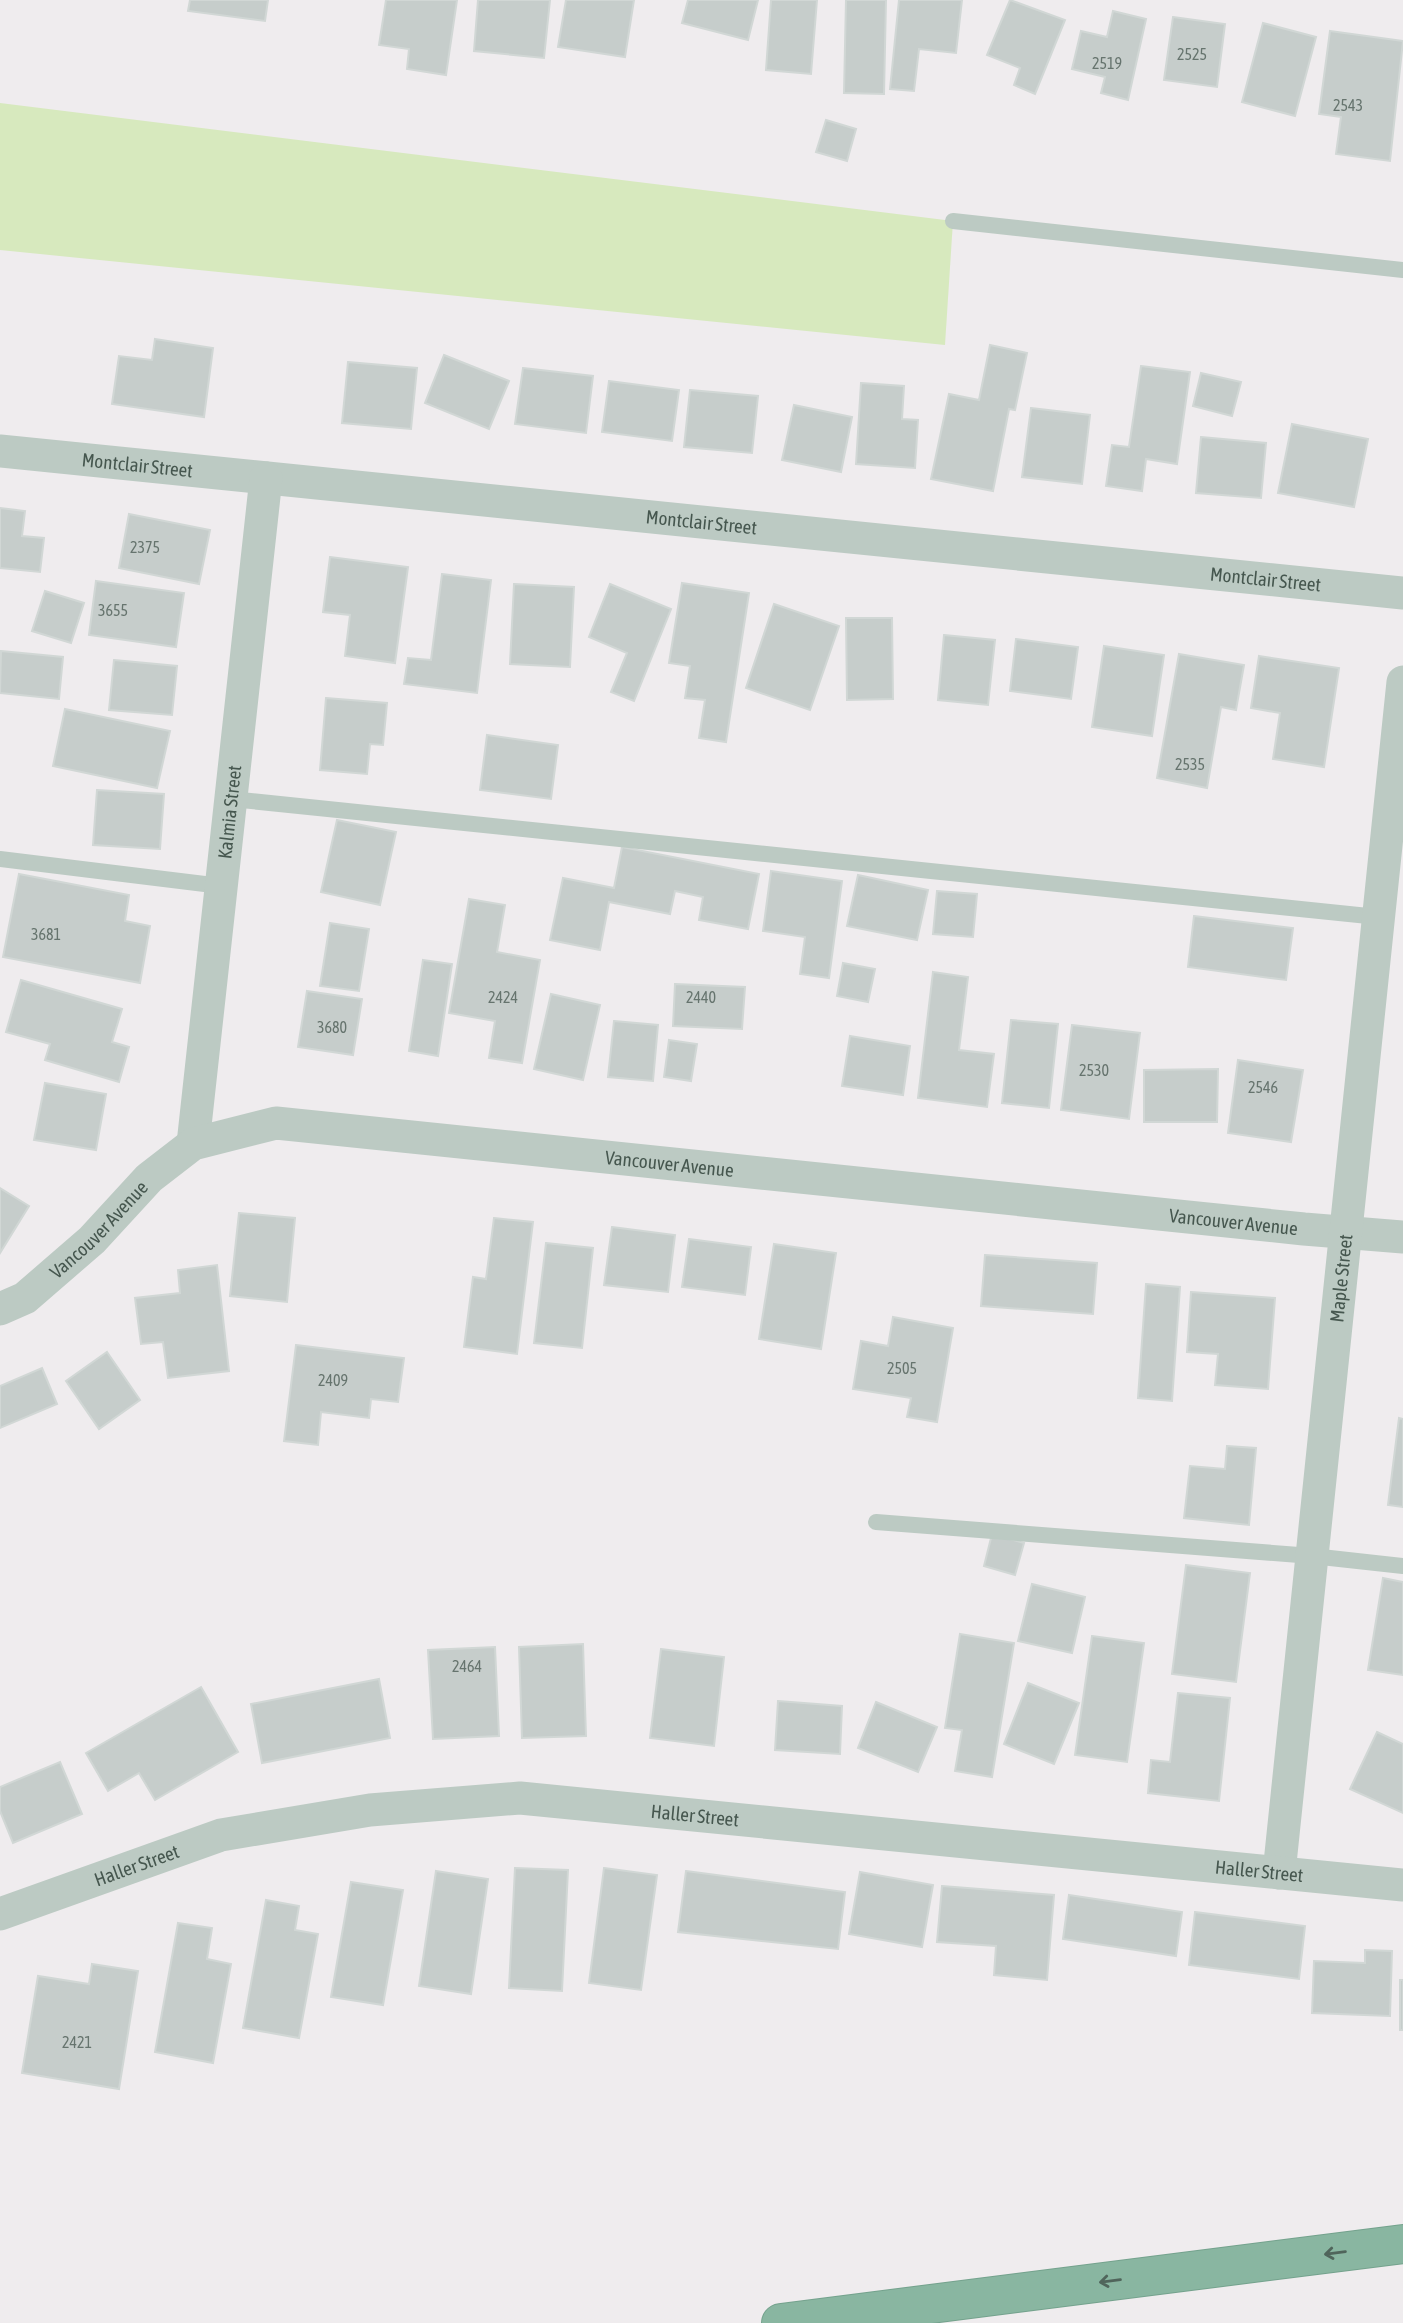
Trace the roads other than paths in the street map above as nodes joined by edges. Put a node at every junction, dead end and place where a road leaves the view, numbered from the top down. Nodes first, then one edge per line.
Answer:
1 (953, 221) dead end
2 (1403, 270) edge
3 (0, 451) edge
4 (266, 478) junction
5 (1403, 593) edge
6 (1403, 682) edge
7 (231, 799) junction
8 (0, 859) edge
9 (221, 886) junction
10 (1378, 917) junction
11 (193, 1144) junction
12 (1346, 1233) junction
13 (1403, 1237) edge
14 (0, 1309) edge
15 (876, 1522) dead end
16 (1312, 1556) junction
17 (1403, 1566) edge
18 (1279, 1872) junction
19 (1403, 1885) edge
20 (0, 1914) edge
21 (1403, 2244) edge
22 (781, 2323) edge

1 - 2 lane
3 - 4 street, Montclair Street
4 - 5 street, Montclair Street
4 - 7 street, Kalmia Street
6 - 10 street, Maple Street
7 - 9 street, Kalmia Street
7 - 10 lane
8 - 9 lane
9 - 11 street, Kalmia Street
10 - 12 street, Maple Street
11 - 12 street, Vancouver Avenue
11 - 14 street, Vancouver Avenue
12 - 13 street, Vancouver Avenue
12 - 16 street, Maple Street
15 - 16 lane
16 - 17 lane
16 - 18 street, Maple Street
18 - 19 street, Haller Street
18 - 20 street, Haller Street
21 -> 22 highway

